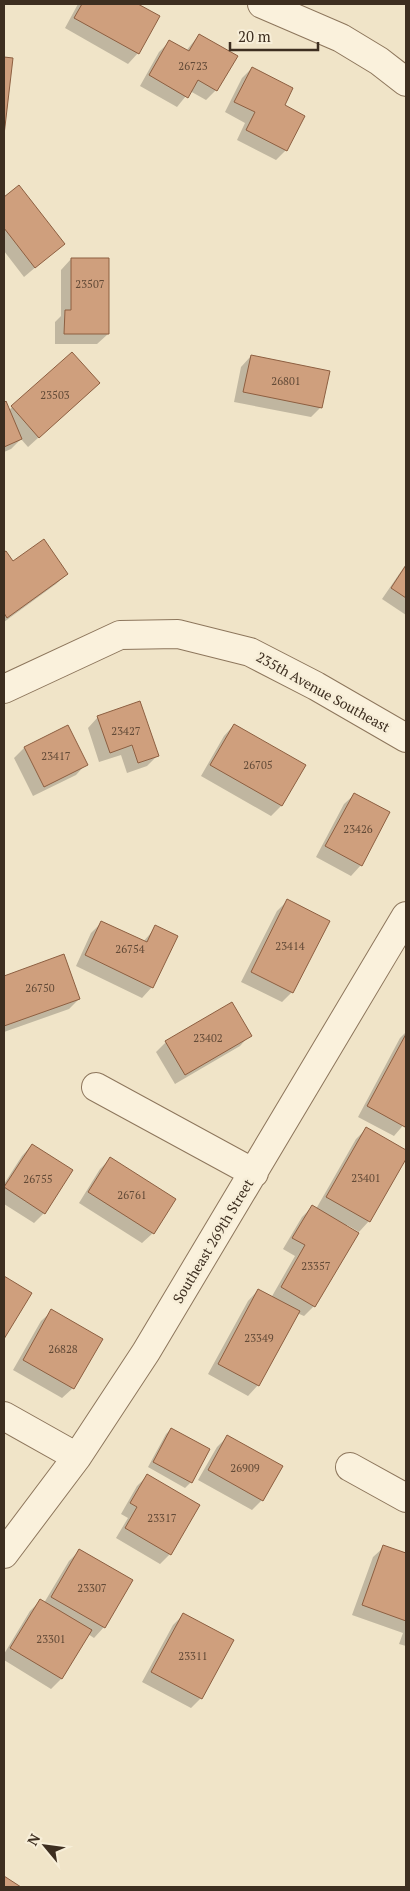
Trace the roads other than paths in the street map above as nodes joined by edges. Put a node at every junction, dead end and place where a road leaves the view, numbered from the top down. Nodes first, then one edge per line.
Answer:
1 (262, 4) edge
2 (406, 82) edge
3 (4, 689) edge
4 (406, 738) edge
5 (406, 916) edge
6 (96, 1087) dead end
7 (254, 1173) junction
8 (4, 1416) edge
9 (77, 1458) junction
10 (350, 1467) dead end
11 (406, 1498) edge
12 (4, 1554) edge

1 - 2 street
3 - 4 street, 235th Avenue Southeast
5 - 7 street, Southeast 269th Street
6 - 7 street
7 - 9 street, Southeast 269th Street
8 - 9 street
9 - 12 street, Southeast 269th Street
10 - 11 street

